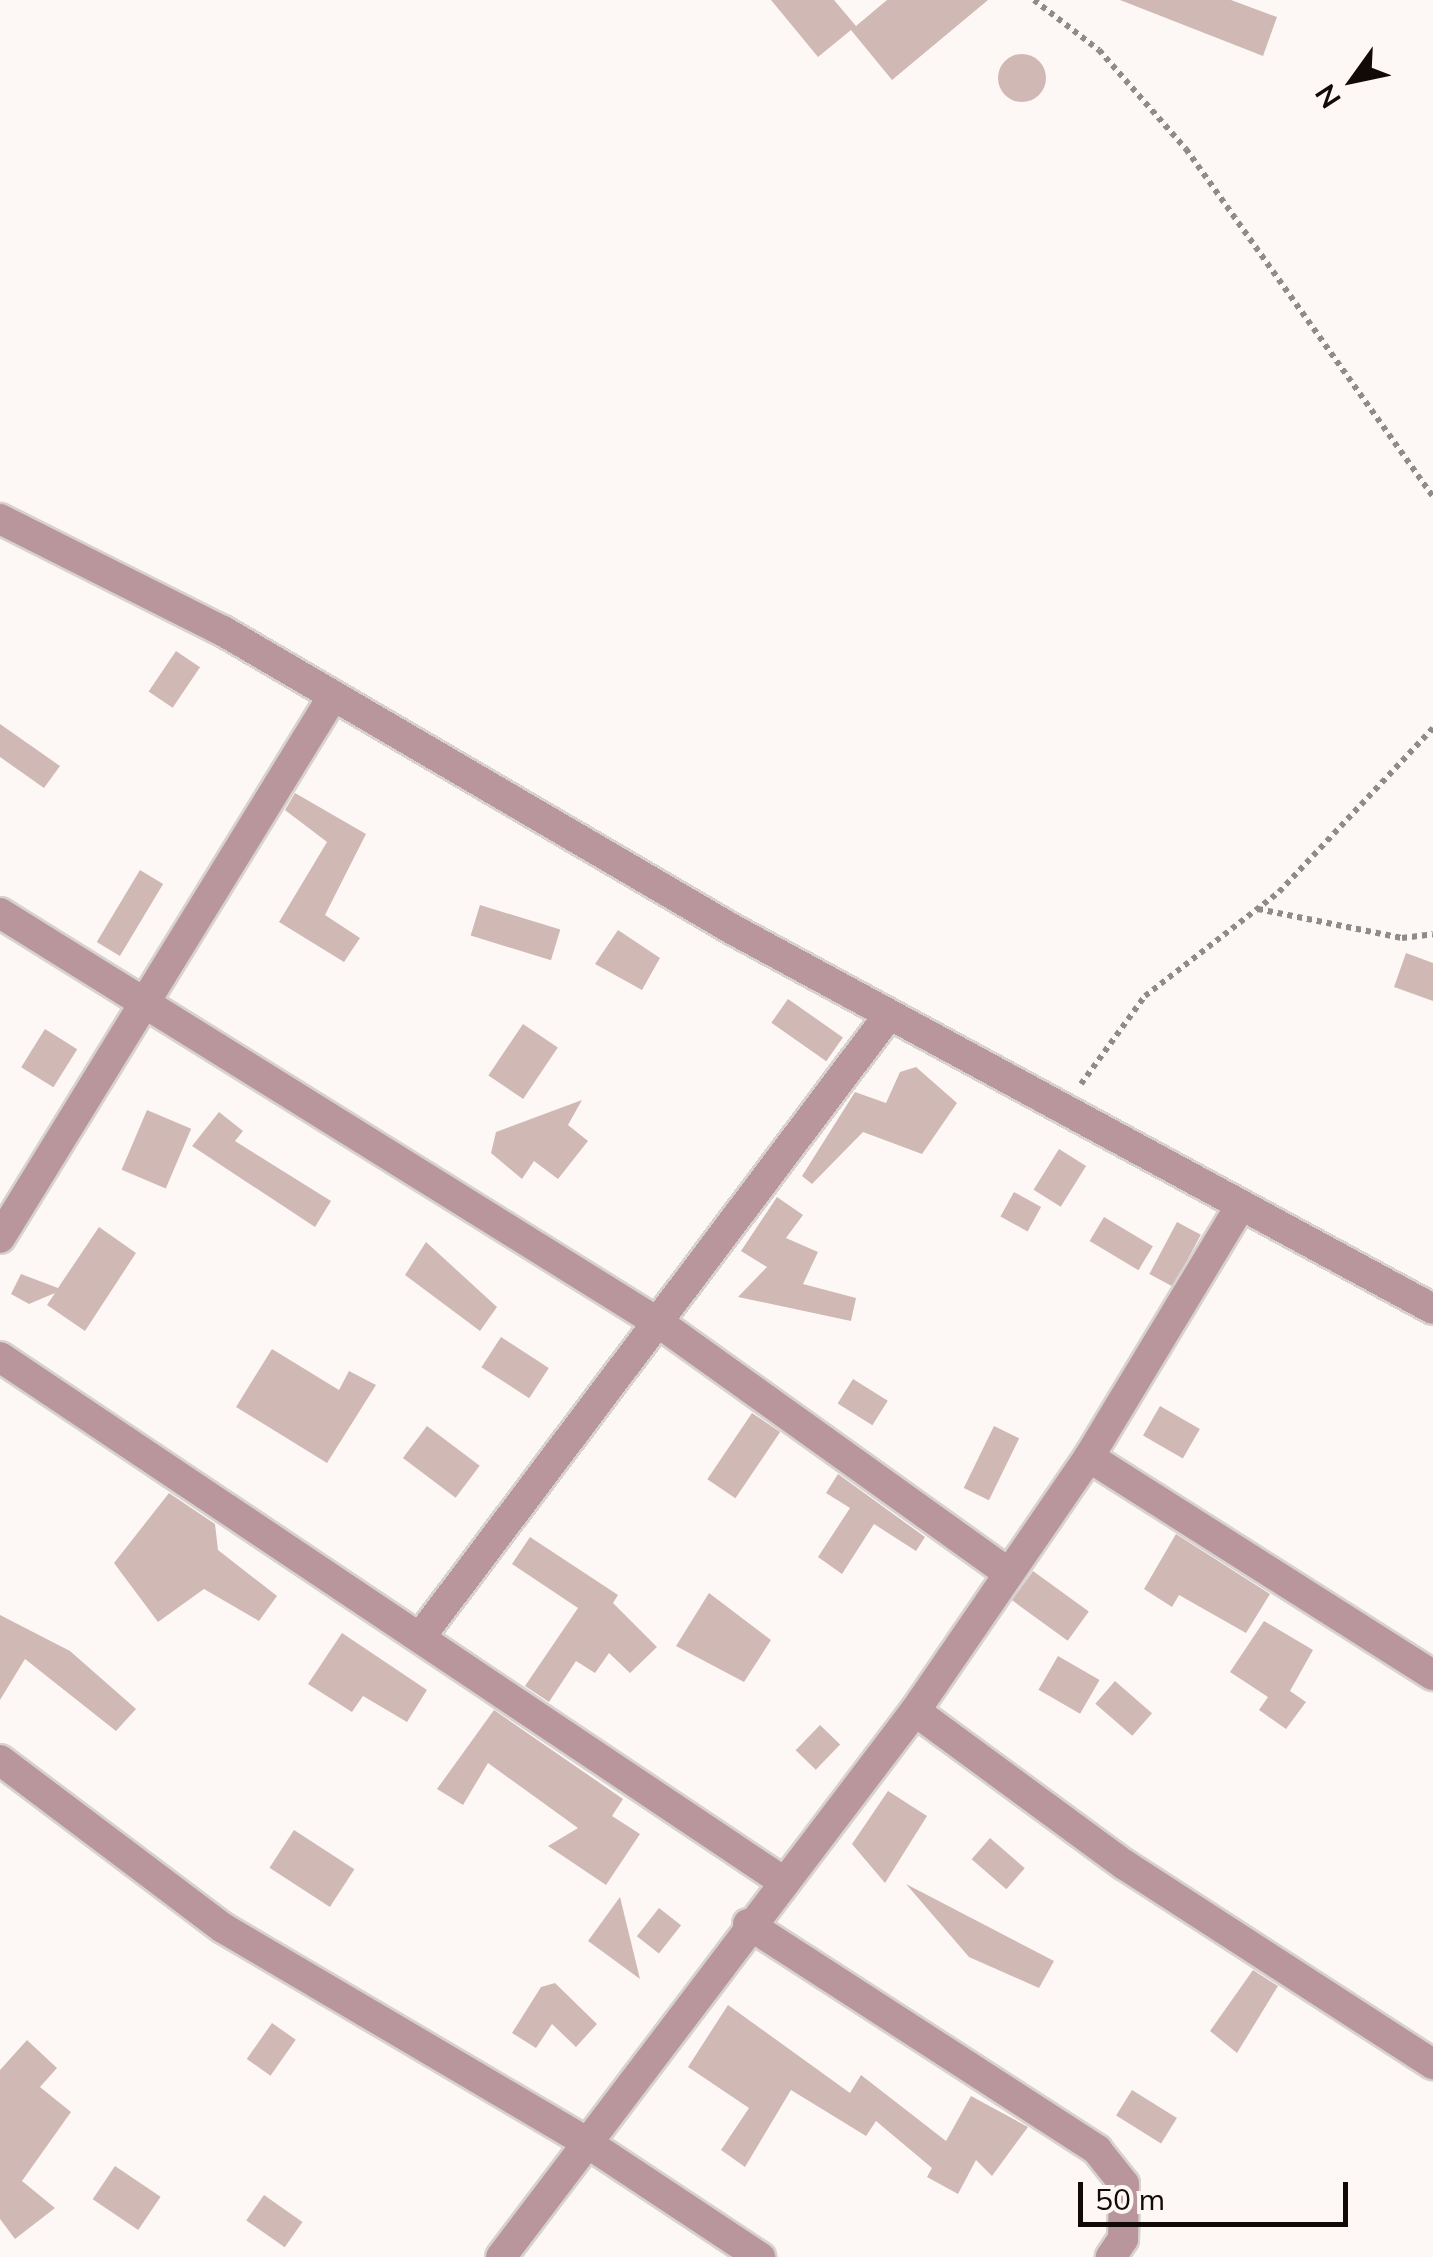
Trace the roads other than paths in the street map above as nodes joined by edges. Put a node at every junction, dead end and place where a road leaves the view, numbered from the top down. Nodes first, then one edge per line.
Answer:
1 (0, 519) edge
2 (333, 696) junction
3 (0, 914) edge
4 (148, 1000) junction
5 (888, 1016) junction
6 (1239, 1208) junction
7 (0, 1238) edge
8 (1433, 1309) edge
9 (662, 1325) junction
10 (0, 1357) edge
11 (1089, 1457) junction
12 (1008, 1573) junction
13 (421, 1636) junction
14 (1433, 1675) edge
15 (915, 1711) junction
16 (0, 1760) edge
17 (781, 1880) junction
18 (748, 1924) junction
19 (1433, 2064) edge
20 (586, 2142) junction
21 (501, 2257) edge
22 (760, 2257) edge
23 (1111, 2257) edge

1 - 2 street
2 - 4 street
2 - 5 street
3 - 4 street
4 - 7 street
4 - 9 street
5 - 6 street
5 - 9 street
6 - 8 street
6 - 11 street
9 - 12 street
9 - 13 street
10 - 13 street
11 - 12 street
11 - 14 street
12 - 15 street
13 - 17 street
15 - 17 street
15 - 19 street
16 - 20 street
17 - 18 street
18 - 20 street
18 - 23 street
20 - 21 street
20 - 22 street

